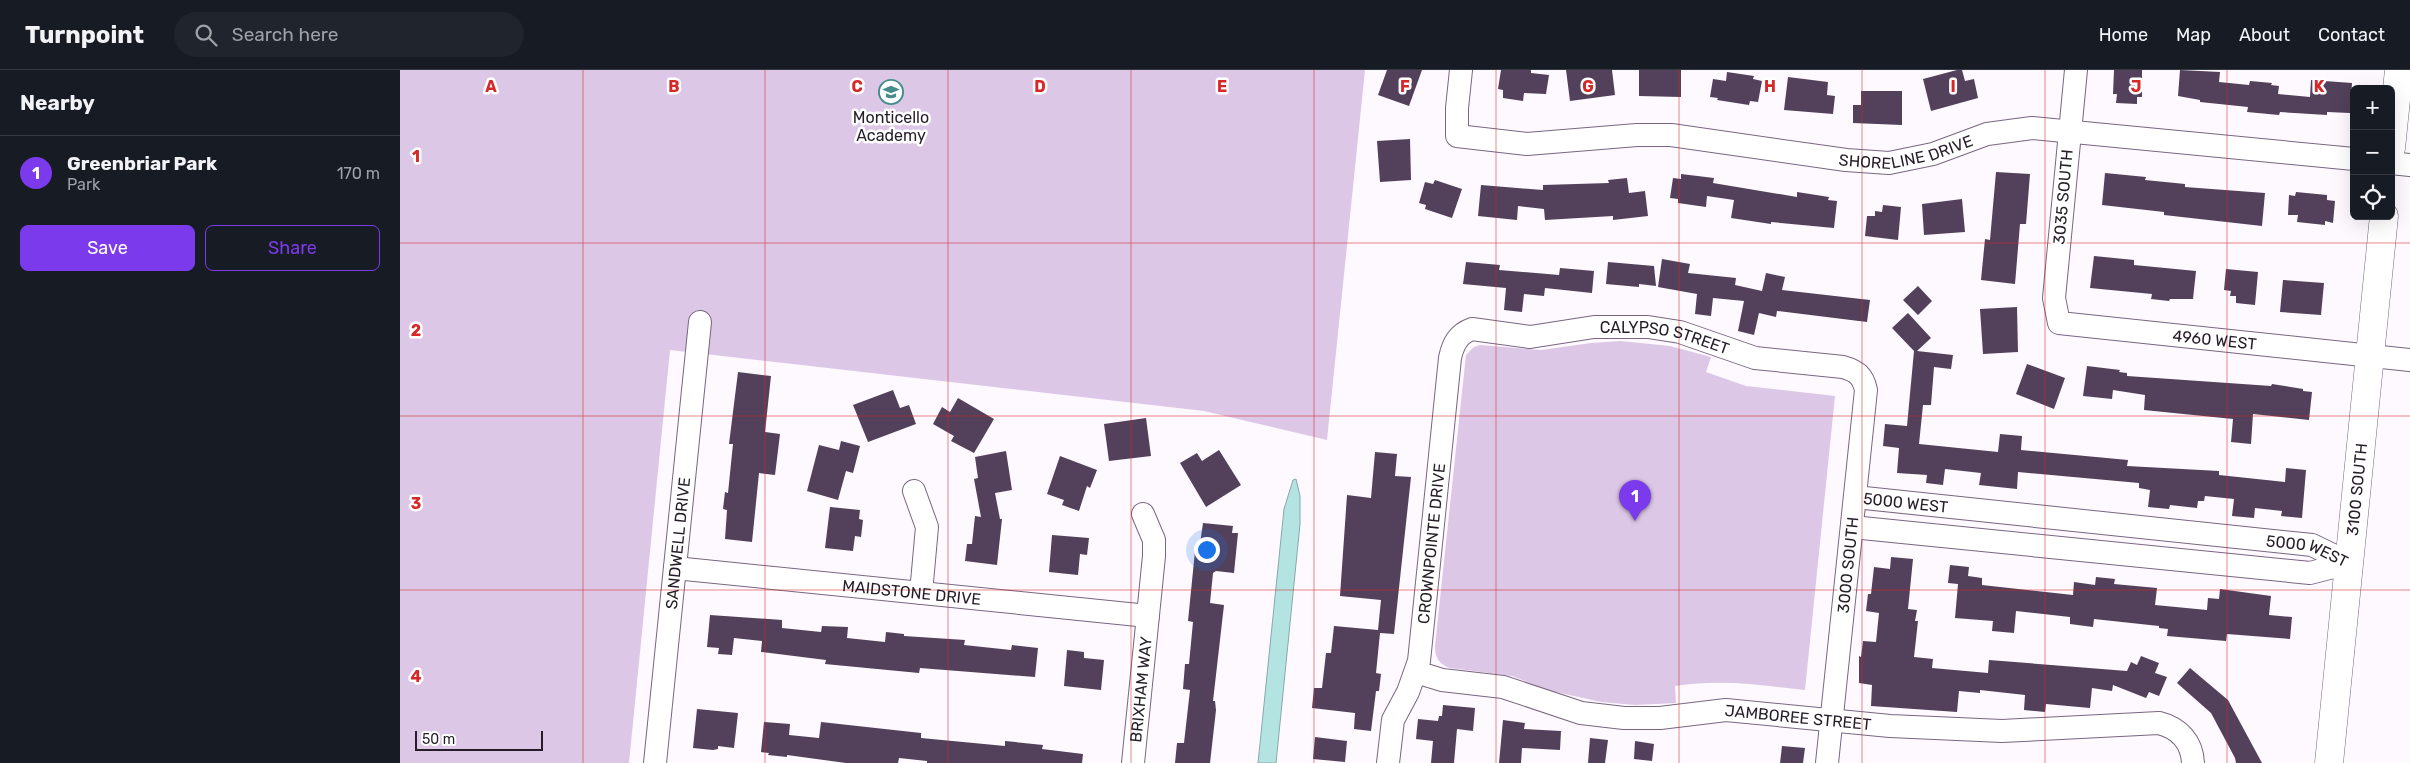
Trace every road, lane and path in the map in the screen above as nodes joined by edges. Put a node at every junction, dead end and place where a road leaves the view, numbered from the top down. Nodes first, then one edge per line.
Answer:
1 (1461, 70) edge
2 (2076, 70) edge
3 (2399, 70) edge
4 (2393, 130) edge
5 (2070, 131) junction
6 (2350, 159) edge
7 (2395, 163) edge
8 (2410, 165) edge
9 (2384, 220) edge
10 (700, 322) dead end
11 (2059, 323) joint
12 (1472, 329) joint
13 (2370, 356) junction
14 (2410, 360) edge
15 (1856, 371) joint
16 (914, 491) dead end
17 (1855, 497) junction
18 (1143, 514) dead end
19 (1852, 527) junction
20 (2349, 563) junction
21 (675, 568) junction
22 (921, 593) junction
23 (1148, 616) junction
24 (1416, 672) junction
25 (1832, 720) junction
26 (655, 763) edge
27 (1133, 763) edge
28 (1388, 763) edge
29 (1827, 763) edge
30 (2192, 763) edge
31 (2329, 763) edge

1 - 5 street, SHORELINE DRIVE
2 - 5 street, 3035 SOUTH
3 - 4 main road
5 - 6 street, SHORELINE DRIVE
5 - 11 street, 3035 SOUTH
7 - 8 street
9 - 13 main road, 3100 SOUTH
10 - 21 street, SANDWELL DRIVE
11 - 13 street, 4960 WEST
12 - 15 street, CALYPSO STREET
12 - 24 street, CROWNPOINTE DRIVE
13 - 14 street, 4960 WEST
13 - 20 main road, 3100 SOUTH
15 - 17 street, 3000 SOUTH
16 - 22 street
17 - 19 street, 3000 SOUTH
17 - 20 street, 5000 WEST
18 - 23 street, BRIXHAM WAY
19 - 20 street, 5000 WEST
19 - 25 street, 3000 SOUTH
20 - 31 main road, 3100 SOUTH
21 - 22 street, MAIDSTONE DRIVE
21 - 26 street, SANDWELL DRIVE
22 - 23 street, MAIDSTONE DRIVE
23 - 27 street, BRIXHAM WAY
24 - 25 street, JAMBOREE STREET
24 - 28 street, CROWNPOINTE DRIVE
25 - 29 street, 3000 SOUTH
25 - 30 street, JAMBOREE STREET

